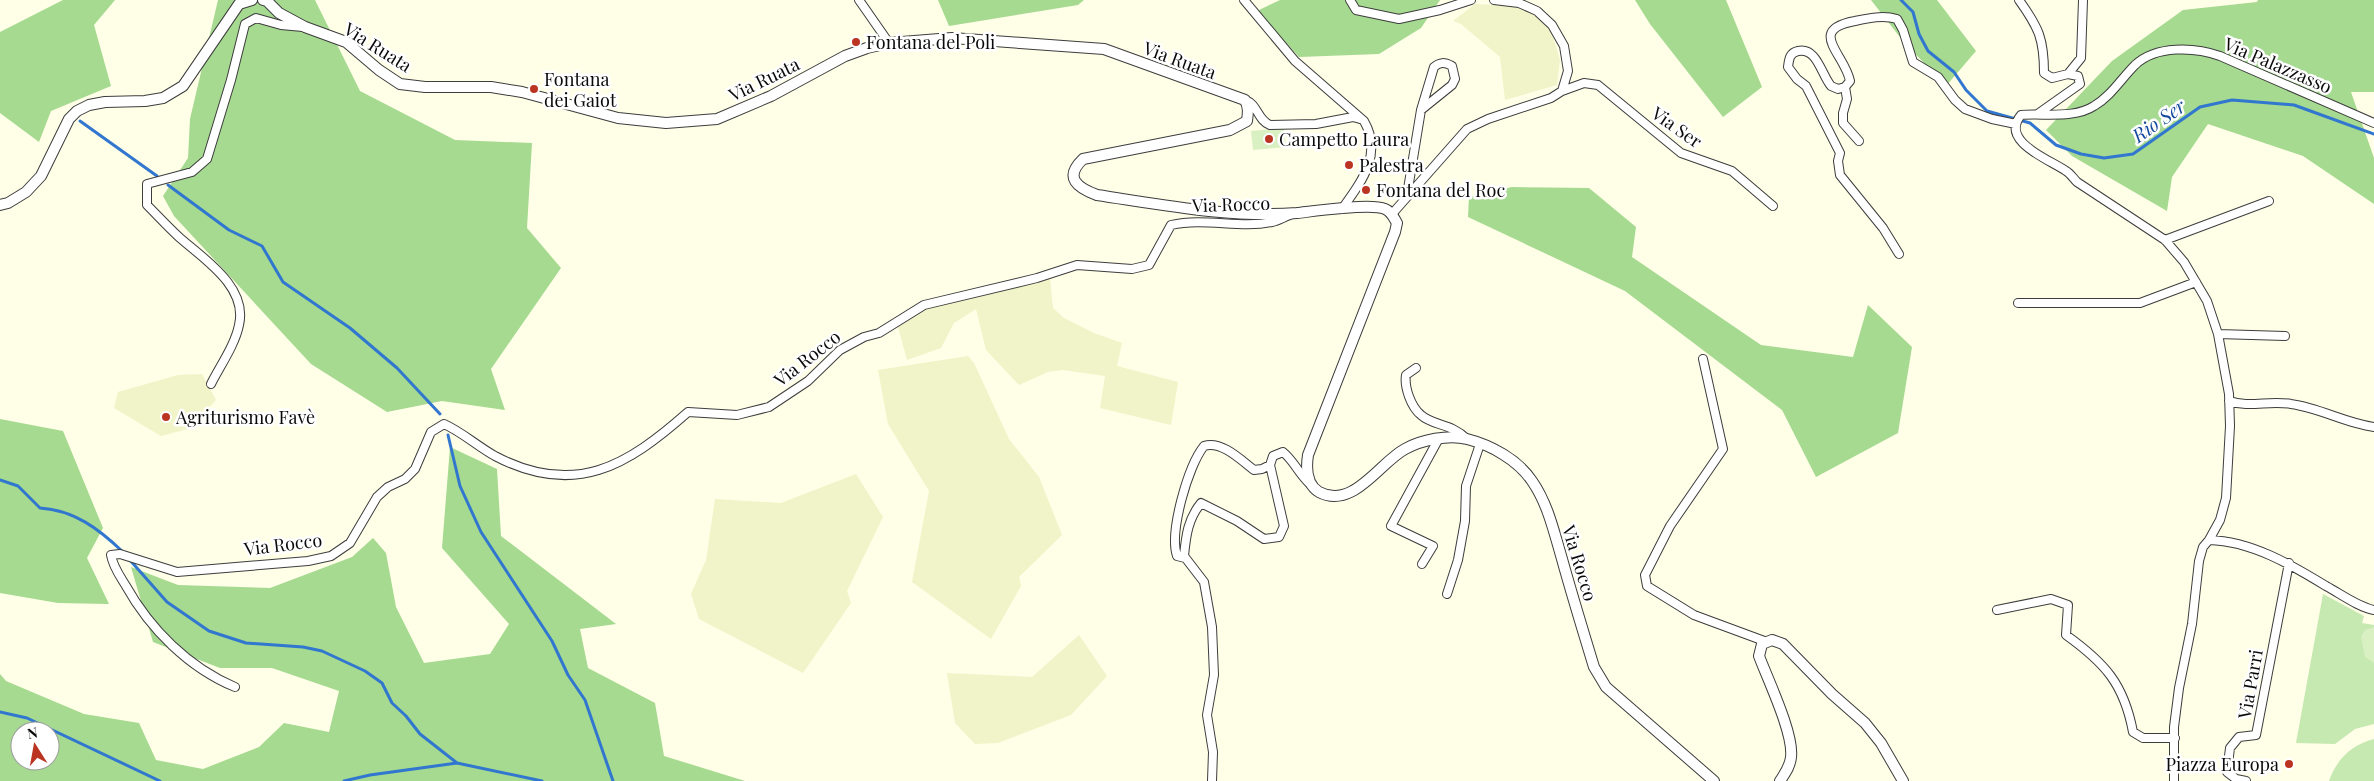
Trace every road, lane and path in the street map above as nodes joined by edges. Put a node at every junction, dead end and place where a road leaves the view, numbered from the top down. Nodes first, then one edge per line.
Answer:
1 (252, 0) edge
2 (263, 0) edge
3 (859, 0) edge
4 (1244, 0) edge
5 (1350, 0) edge
6 (1471, 0) edge
7 (1494, 0) edge
8 (2019, 0) edge
9 (2082, 0) edge
10 (304, 27) junction
11 (889, 43) junction
12 (2068, 74) junction
13 (1845, 87) junction
14 (1562, 90) junction
15 (1244, 100) junction
16 (1421, 110) junction
17 (2039, 113) junction
18 (1364, 121) junction
19 (2018, 121) junction
20 (2374, 123) edge
21 (1858, 141) dead end
22 (1407, 197) junction
23 (2269, 201) dead end
24 (0, 205) edge
25 (1773, 206) dead end
26 (1342, 209) junction
27 (1294, 213) junction
28 (1392, 214) junction
29 (2165, 240) junction
30 (1899, 254) dead end
31 (2196, 282) junction
32 (2018, 303) dead end
33 (2218, 334) junction
34 (2285, 336) dead end
35 (1703, 359) dead end
36 (1416, 368) dead end
37 (211, 384) dead end
38 (2229, 401) junction
39 (2374, 427) edge
40 (1467, 439) junction
41 (1438, 440) junction
42 (1480, 444) junction
43 (1270, 465) junction
44 (1317, 490) junction
45 (2209, 540) junction
46 (1184, 558) junction
47 (2289, 562) junction
48 (1422, 564) dead end
49 (1447, 594) dead end
50 (1997, 610) dead end
51 (2374, 610) edge
52 (1767, 642) junction
53 (235, 687) dead end
54 (2175, 738) junction
55 (1212, 781) edge
56 (1714, 781) edge
57 (1780, 781) edge
58 (1903, 781) edge
59 (2174, 781) edge
60 (2246, 781) edge

1 - 24 street
2 - 10 street, Via Ruata
3 - 11 street
4 - 18 street
5 - 6 street
7 - 14 street
8 - 12 street
9 - 12 street
10 - 11 street, Via Ruata
10 - 37 street, Via Ruata
11 - 15 street, Via Ruata
12 - 17 street
13 - 19 street
13 - 21 street
13 - 30 street
14 - 22 street, Via Ser
14 - 25 street, Via Ser
15 - 18 street
15 - 27 street, Via Rocco
16 - 16 street
16 - 22 street
17 - 19 street
17 - 20 street, Via Palazzasso
18 - 26 street
19 - 29 street
22 - 28 street, Via Ser
23 - 29 street
26 - 27 street, Via Rocco
26 - 28 street, Via Rocco
27 - 53 street, Via Rocco
28 - 44 street
29 - 31 street
31 - 32 street
31 - 33 street
33 - 34 street
33 - 38 street
35 - 52 street
36 - 40 street, Via Rocco
38 - 39 street
38 - 45 street
40 - 41 street, Via Rocco
40 - 42 street, Via Rocco
41 - 44 street, Via Rocco
41 - 48 street
42 - 49 street
42 - 56 street, Via Rocco
43 - 44 street
43 - 46 street
43 - 46 street
45 - 47 street
45 - 54 street
46 - 55 street
47 - 51 street
47 - 60 street, Via Parri
50 - 54 street
52 - 57 street
52 - 58 street
54 - 59 street

